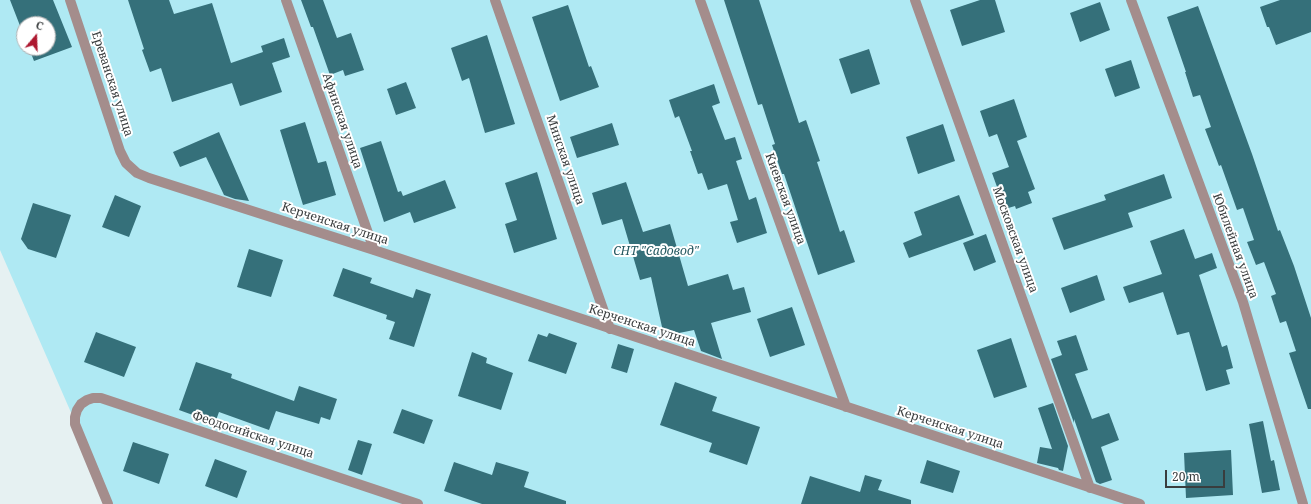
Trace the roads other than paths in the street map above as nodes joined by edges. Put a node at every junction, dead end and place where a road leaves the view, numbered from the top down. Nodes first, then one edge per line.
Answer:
1 (70, 0) edge
2 (286, 0) edge
3 (495, 0) edge
4 (700, 0) edge
5 (915, 0) edge
6 (1131, 0) edge
7 (137, 173) joint
8 (374, 250) junction
9 (610, 329) junction
10 (846, 407) junction
11 (1090, 488) junction
12 (108, 504) edge
13 (418, 504) edge
14 (1140, 504) edge
15 (1303, 504) edge

1 - 7 street, Ереванская улица
2 - 8 street, Афинская улица
3 - 9 street, Минская улица
4 - 10 street, Киевская улица
5 - 11 street, Московская улица
6 - 15 street, Юбилейная улица
7 - 8 street, Керченская улица
8 - 9 street, Керченская улица
9 - 10 street, Керченская улица
10 - 11 street, Керченская улица
11 - 14 street, Керченская улица
12 - 13 street, Феодосийская улица

